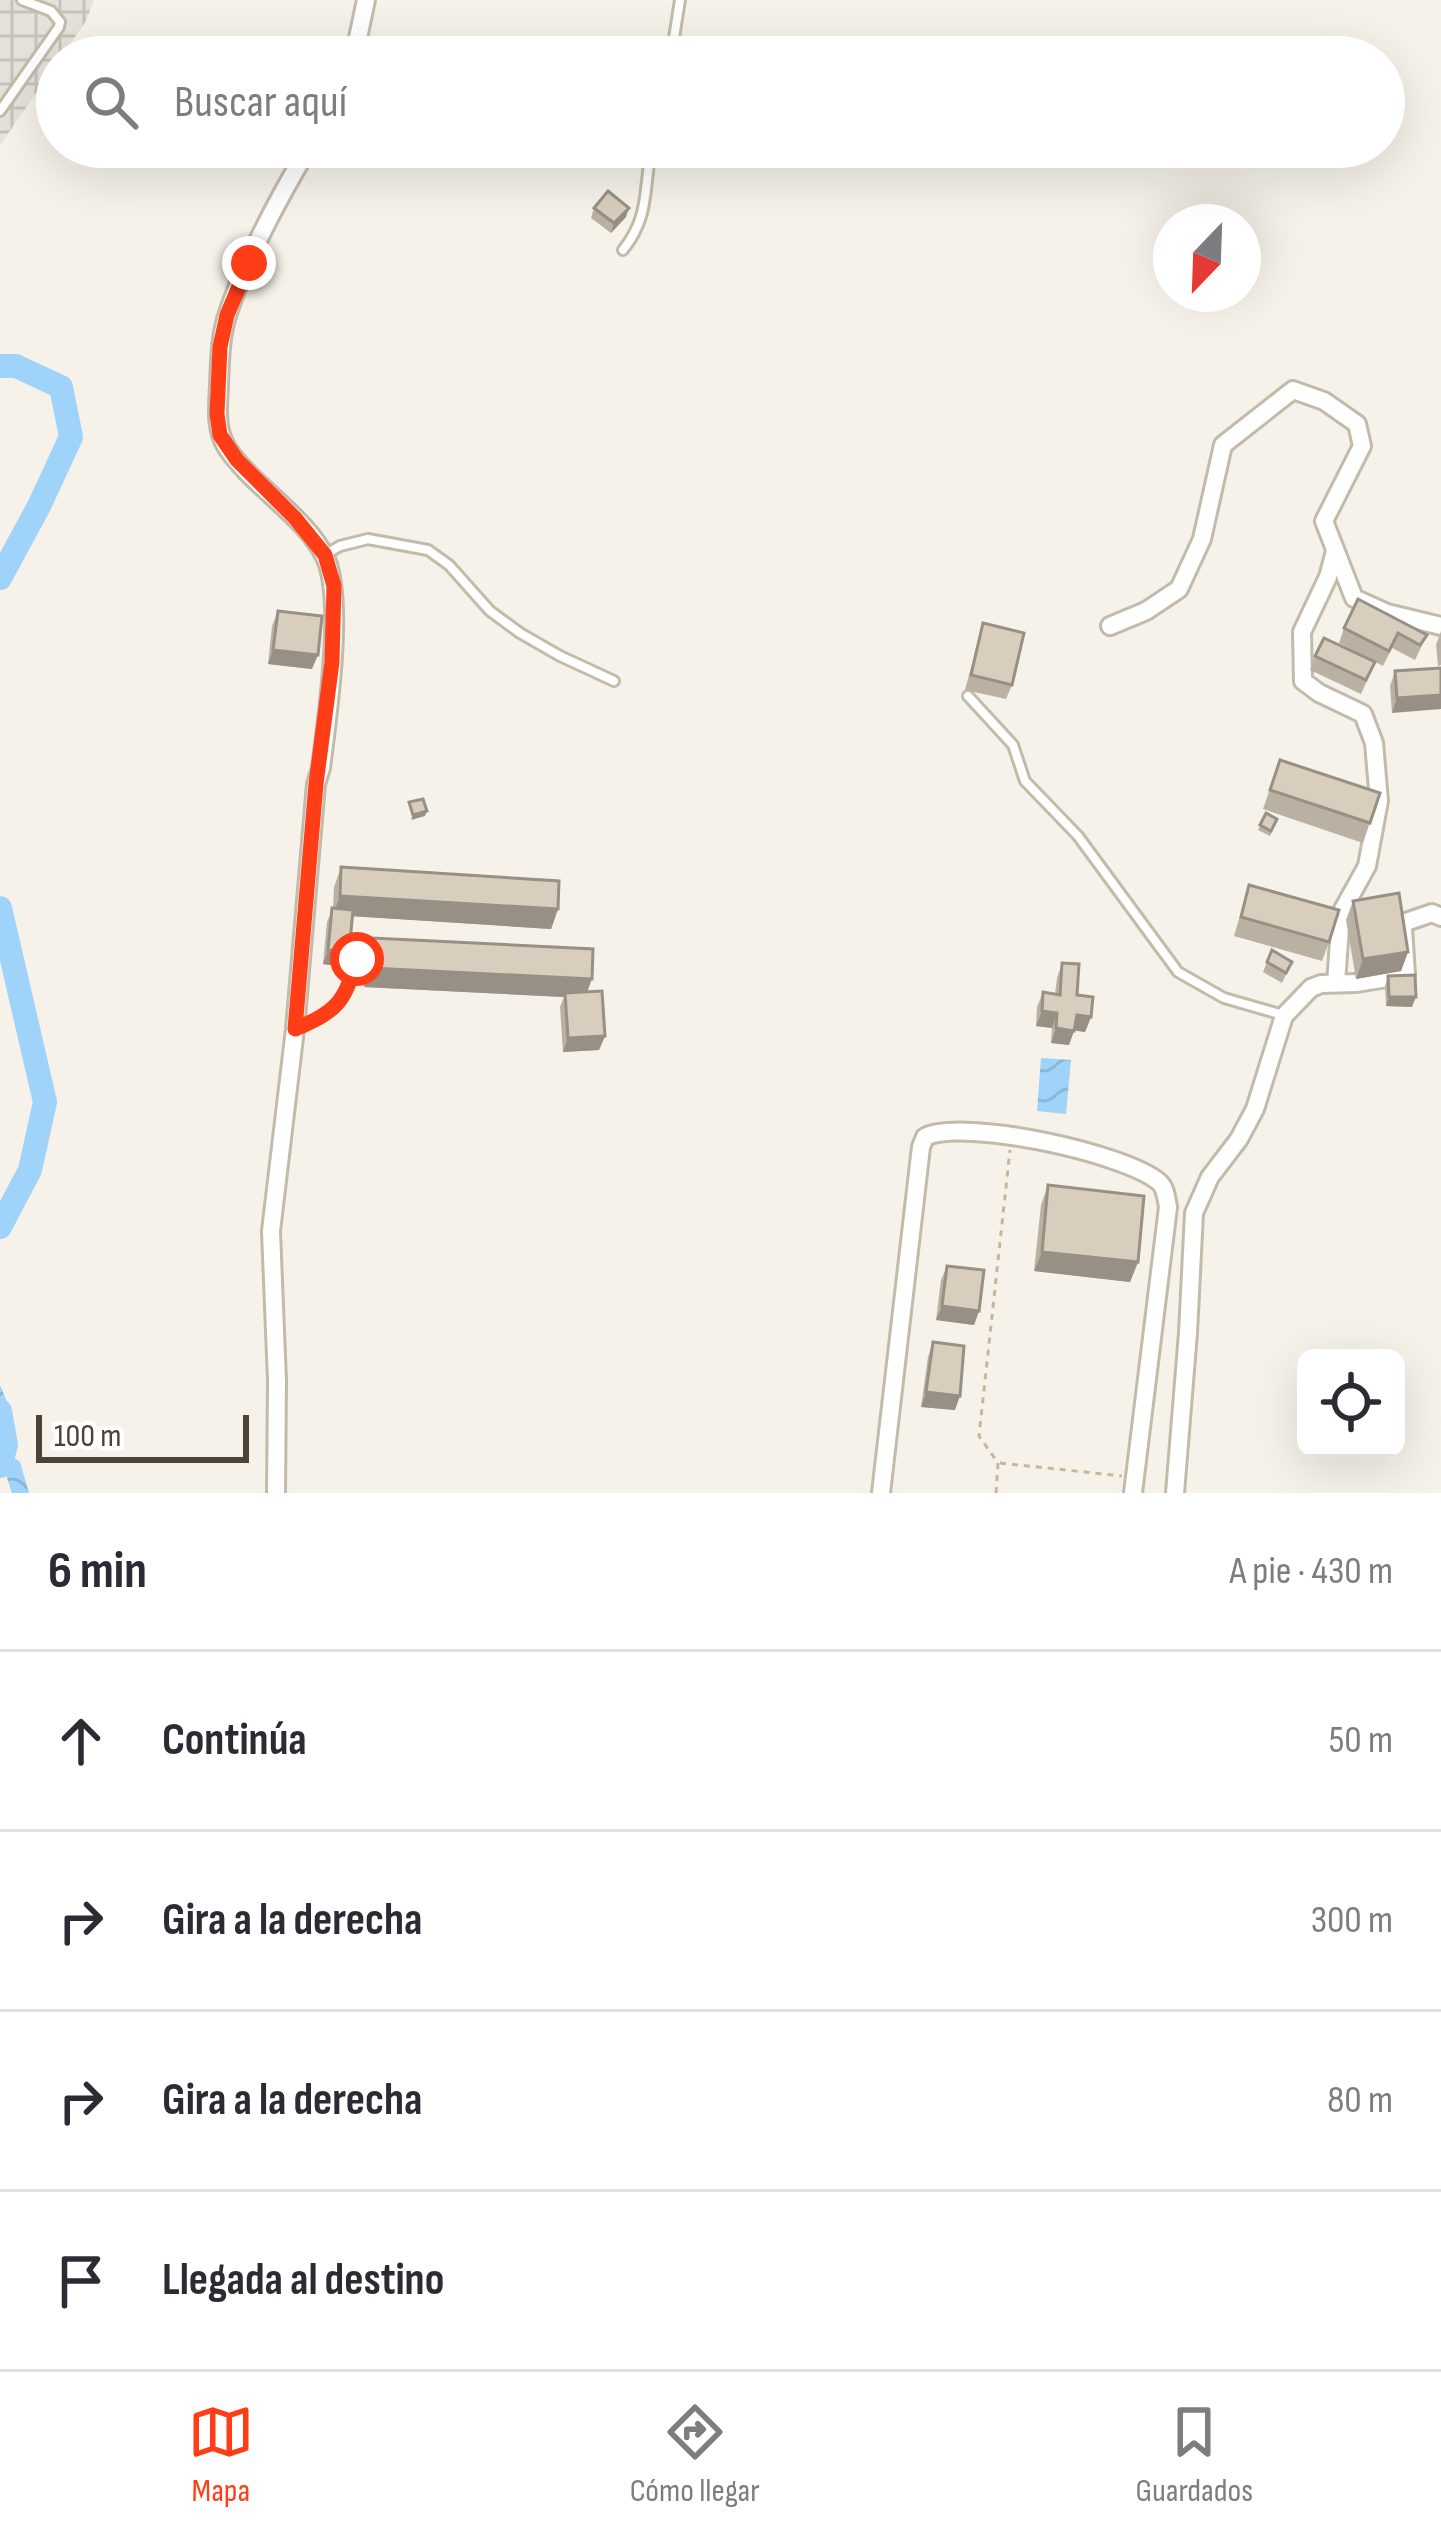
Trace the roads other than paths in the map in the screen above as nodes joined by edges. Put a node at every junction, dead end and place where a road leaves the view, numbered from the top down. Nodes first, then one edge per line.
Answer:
1 (22, 0) edge
2 (366, 0) edge
3 (680, 0) edge
4 (53, 36) edge
5 (358, 36) edge
6 (674, 36) edge
7 (36, 60) edge
8 (0, 111) edge
9 (298, 168) edge
10 (649, 168) edge
11 (623, 250) dead end
12 (1336, 550) junction
13 (325, 555) junction
14 (1110, 626) dead end
15 (1441, 626) edge
16 (614, 681) dead end
17 (968, 696) dead end
18 (1441, 916) edge
19 (363, 942) dead end
20 (1336, 983) junction
21 (1284, 1016) junction
22 (295, 1029) junction
23 (1134, 1485) edge
24 (276, 1493) edge
25 (881, 1493) edge
26 (1175, 1493) edge

1 - 4 lane
2 - 5 street
3 - 6 lane
7 - 8 lane
9 - 13 street
10 - 11 lane
12 - 14 street
12 - 15 street
12 - 20 street
13 - 16 lane
13 - 22 street
17 - 21 lane
18 - 20 street
19 - 22 lane
20 - 21 street
21 - 26 street
22 - 24 street
23 - 25 street

